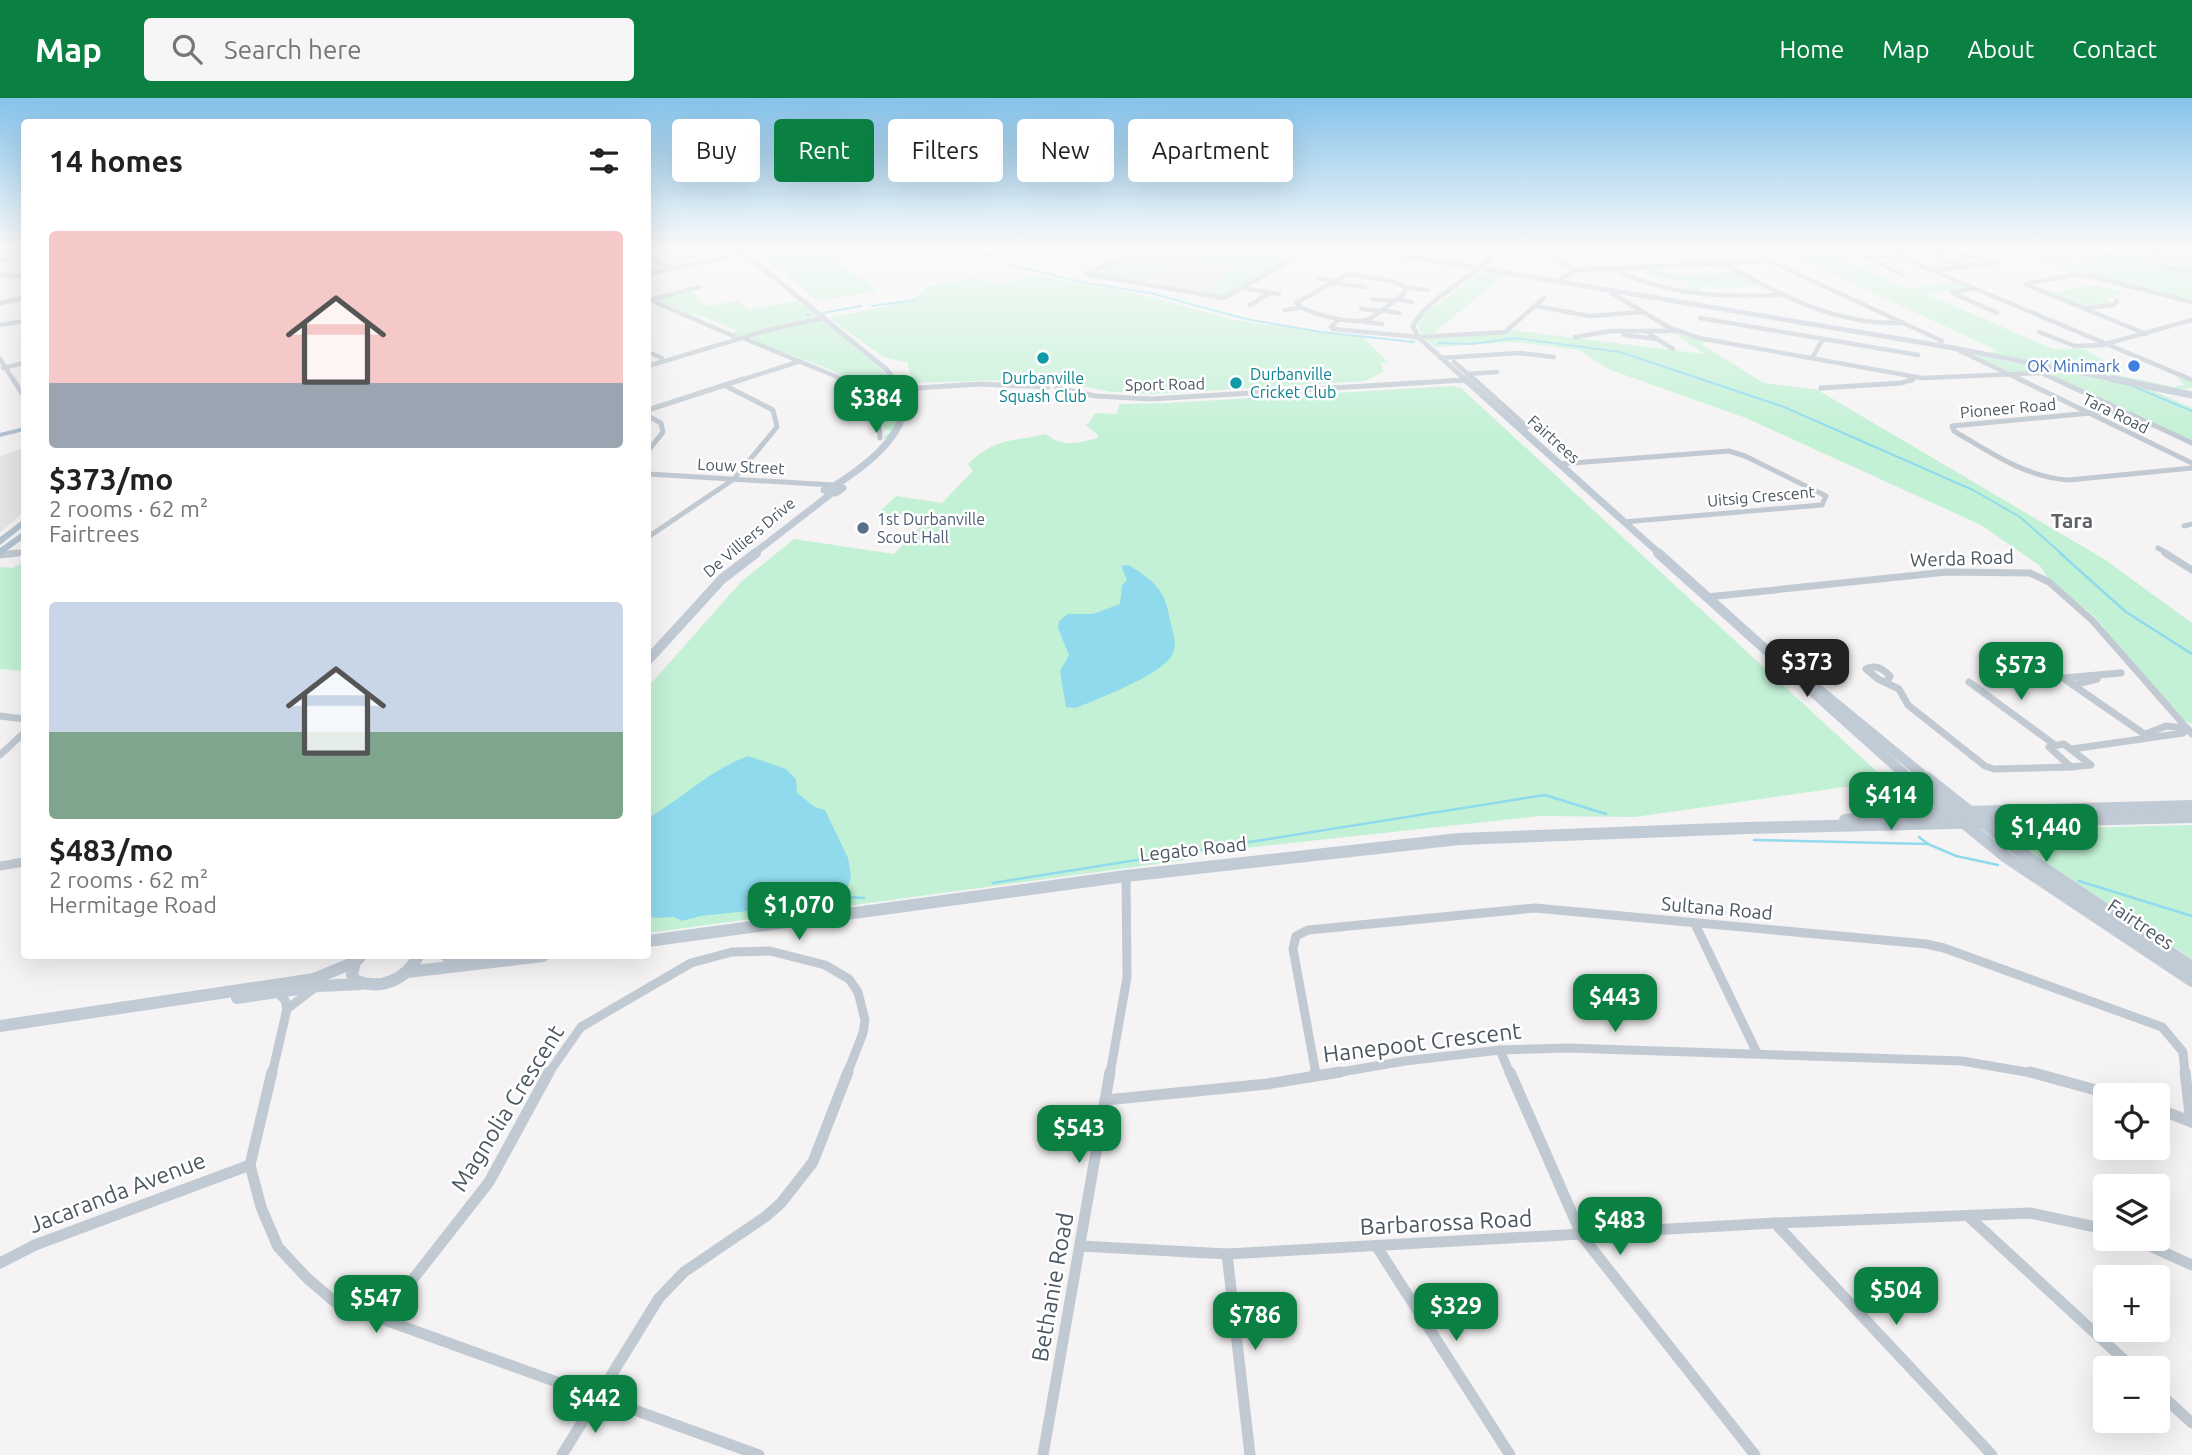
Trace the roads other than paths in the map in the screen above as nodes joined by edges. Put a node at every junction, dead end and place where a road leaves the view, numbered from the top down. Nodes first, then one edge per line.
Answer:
1 (671, 310) edge
2 (813, 310) edge
3 (1308, 310) edge
4 (1368, 310) edge
5 (1425, 310) edge
6 (1530, 310) edge
7 (1559, 310) edge
8 (1641, 310) edge
9 (1731, 310) edge
10 (1816, 310) edge
11 (1877, 310) edge
12 (1991, 310) edge
13 (2025, 310) edge
14 (2088, 310) edge
15 (1381, 311) junction
16 (1644, 312) junction
17 (1399, 313) dead end
18 (1997, 313) dead end
19 (822, 318) junction
20 (1700, 318) dead end
21 (1339, 319) junction
22 (2192, 320) edge
23 (1362, 321) junction
24 (21, 322) edge
25 (1904, 323) junction
26 (1382, 324) dead end
27 (0, 326) edge
28 (1676, 331) junction
29 (2039, 332) dead end
30 (1608, 333) junction
31 (1649, 333) junction
32 (2146, 334) junction
33 (1418, 337) junction
34 (1575, 337) dead end
35 (743, 338) junction
36 (1657, 339) junction
37 (1823, 339) junction
38 (1942, 341) dead end
39 (2107, 345) junction
40 (1954, 348) junction
41 (1673, 349) dead end
42 (651, 353) edge
43 (1919, 355) dead end
44 (1554, 357) dead end
45 (662, 358) junction
46 (1441, 358) junction
47 (1812, 358) junction
48 (0, 359) edge
49 (800, 361) junction
50 (1454, 362) dead end
51 (21, 364) edge
52 (651, 364) edge
53 (651, 365) edge
54 (3, 368) edge
55 (1497, 372) dead end
56 (2192, 373) edge
57 (2178, 374) junction
58 (2009, 375) junction
59 (1466, 377) junction
60 (1915, 377) junction
61 (2192, 380) edge
62 (724, 385) junction
63 (1821, 388) dead end
64 (901, 389) junction
65 (21, 393) edge
66 (2192, 395) edge
67 (651, 409) edge
68 (1507, 409) junction
69 (1498, 410) junction
70 (2112, 411) junction
71 (2088, 413) junction
72 (651, 418) edge
73 (1527, 427) dead end
74 (21, 430) edge
75 (0, 435) edge
76 (880, 438) dead end
77 (2192, 443) edge
78 (651, 448) edge
79 (2192, 463) edge
80 (1559, 464) junction
81 (2192, 468) edge
82 (651, 476) edge
83 (651, 476) edge
84 (734, 479) junction
85 (725, 483) junction
86 (832, 488) junction
87 (1623, 522) junction
88 (21, 524) edge
89 (2192, 524) edge
90 (2184, 526) dead end
91 (651, 534) edge
92 (21, 536) edge
93 (0, 542) edge
94 (2158, 548) dead end
95 (21, 552) edge
96 (0, 554) edge
97 (2192, 570) edge
98 (1707, 597) junction
99 (1745, 631) junction
100 (651, 657) edge
101 (2121, 673) dead end
102 (1888, 680) dead end
103 (1969, 682) dead end
104 (0, 716) edge
105 (21, 719) edge
106 (2191, 730) edge
107 (21, 736) edge
108 (2148, 736) junction
109 (2055, 745) junction
110 (2072, 749) junction
111 (0, 755) edge
112 (2072, 767) junction
113 (2192, 806) edge
114 (1948, 813) junction
115 (2192, 817) edge
116 (1965, 818) junction
117 (1982, 824) junction
118 (1746, 828) junction
119 (21, 862) edge
120 (0, 866) edge
121 (1126, 876) junction
122 (1695, 924) junction
123 (651, 941) edge
124 (358, 959) edge
125 (416, 959) edge
126 (470, 959) edge
127 (519, 959) edge
128 (495, 962) junction
129 (2192, 967) edge
130 (407, 972) junction
131 (2192, 981) edge
132 (361, 984) junction
133 (319, 986) junction
134 (276, 992) junction
135 (287, 1009) junction
136 (106, 1011) junction
137 (0, 1026) edge
138 (1500, 1051) junction
139 (1757, 1053) junction
140 (1316, 1076) junction
141 (2093, 1088) edge
142 (1107, 1100) junction
143 (2170, 1114) edge
144 (2191, 1122) edge
145 (250, 1164) junction
146 (1968, 1216) junction
147 (1775, 1223) junction
148 (2093, 1226) edge
149 (1582, 1236) junction
150 (1081, 1247) junction
151 (1377, 1247) junction
152 (2161, 1251) edge
153 (1227, 1254) junction
154 (0, 1263) edge
155 (2192, 1265) edge
156 (381, 1320) junction
157 (2120, 1356) edge
158 (599, 1396) junction
159 (2170, 1403) edge
160 (2192, 1423) edge
161 (562, 1455) edge
162 (759, 1455) edge
163 (1043, 1455) edge
164 (1250, 1455) edge
165 (1510, 1455) edge
166 (1755, 1455) edge
167 (1992, 1455) edge

1 - 45 street
2 - 19 main road
3 - 21 street
4 - 15 street
5 - 33 main road
6 - 33 street
7 - 16 street
8 - 16 street
9 - 40 main road
10 - 25 street
11 - 25 street
12 - 18 street
13 - 39 street
14 - 32 street
15 - 17 street
15 - 23 street
16 - 28 street
19 - 35 street
19 - 64 main road
20 - 37 street
21 - 23 street
21 - 33 street
22 - 32 street
23 - 26 street
24 - 27 street
25 - 38 street
28 - 31 street
28 - 47 street
29 - 39 street
30 - 31 street
30 - 34 street
30 - 36 street
31 - 36 street
32 - 39 street
33 - 46 main road, Fairtrees
35 - 49 street
35 - 53 street
36 - 41 street
37 - 43 street
37 - 47 street
39 - 57 street
40 - 58 street, Tara Road
40 - 66 main road
42 - 45 street
44 - 46 street
45 - 52 street
46 - 59 main road, Fairtrees
47 - 60 street
48 - 54 street
49 - 62 street
49 - 76 street
50 - 59 street
51 - 54 street
54 - 65 street
55 - 59 street, Sport Road
56 - 57 street
57 - 61 street
58 - 60 street
58 - 70 street
58 - 71 street, Tara Road
59 - 64 street, Sport Road
59 - 68 street
59 - 69 main road, Fairtrees
60 - 63 street
62 - 67 street
62 - 84 street
64 - 86 main road, De Villiers Drive
68 - 69 street
68 - 73 street
69 - 80 main road, Fairtrees
70 - 71 street, Pioneer Road
70 - 77 street
71 - 79 street, Tara Road
71 - 81 street, Pioneer Road
72 - 78 street
74 - 75 main road
80 - 87 main road, Fairtrees
80 - 87 street, Uitsig Crescent
82 - 84 street, Louw Street
83 - 85 street, Louw Street
84 - 85 street
84 - 86 street, Louw Street
85 - 86 street, Louw Street
85 - 91 street
86 - 100 main road, De Villiers Drive
87 - 98 main road, Fairtrees
88 - 93 main road
89 - 90 street
92 - 96 main road
94 - 97 street
95 - 96 street
98 - 99 main road, Fairtrees
98 - 106 street, Werda Road
99 - 114 main road, Fairtrees
99 - 116 main road, Fairtrees
101 - 108 street
102 - 112 street
103 - 109 street
104 - 105 street
106 - 108 street
107 - 111 street
108 - 110 street
109 - 110 street
109 - 112 street
110 - 112 street
113 - 116 main road, Legato Road
114 - 116 main road, Fairtrees
114 - 118 main road, Legato Road
115 - 117 main road, Legato Road
116 - 117 main road, Legato Road
116 - 118 main road, Legato Road
116 - 131 main road, Fairtrees
117 - 129 main road, Fairtrees
118 - 121 main road, Legato Road
119 - 120 street
121 - 123 main road, Legato Road
121 - 142 street, Bethanie Road
122 - 139 street
122 - 140 street, Sultana Road
122 - 144 street, Sultana Road
124 - 132 main road
124 - 136 main road
125 - 130 main road
126 - 128 main road
127 - 128 main road
128 - 130 main road
130 - 132 main road
132 - 133 main road
133 - 134 main road
133 - 135 street
134 - 135 street
134 - 136 main road
135 - 145 street
136 - 137 main road
138 - 139 street, Hanepoot Crescent
138 - 140 street, Hanepoot Crescent
138 - 149 street
139 - 141 street, Hanepoot Crescent
140 - 142 street, Hanepoot Crescent
142 - 150 street, Bethanie Road
143 - 144 street
145 - 154 street, Jacaranda Avenue
145 - 156 street
146 - 147 street, Barbarossa Road
146 - 148 street, Barbarossa Road
146 - 157 street
147 - 149 street, Barbarossa Road
147 - 167 street
149 - 151 street, Barbarossa Road
149 - 166 street
150 - 153 street, Barbarossa Road
150 - 163 street, Bethanie Road
151 - 153 street, Barbarossa Road
151 - 165 street
152 - 155 street
153 - 164 street
156 - 158 street
156 - 158 street, Magnolia Crescent
158 - 161 street, Magnolia Crescent
158 - 162 street
159 - 160 street

